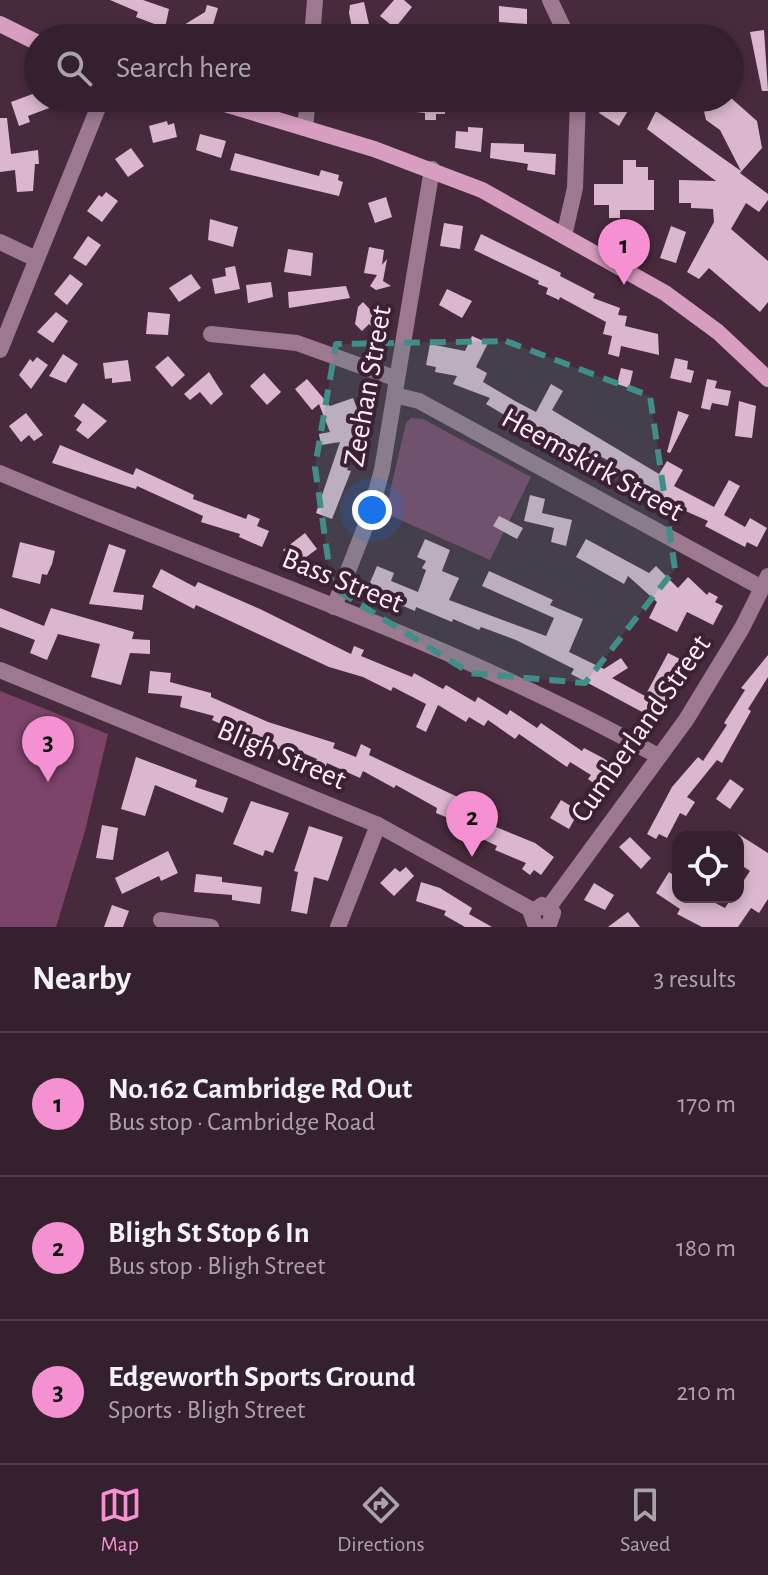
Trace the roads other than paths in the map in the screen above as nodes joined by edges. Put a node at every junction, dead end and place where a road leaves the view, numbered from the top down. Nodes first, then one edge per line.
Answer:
1 (315, 0) edge
2 (550, 0) edge
3 (0, 24) edge
4 (313, 24) edge
5 (561, 24) edge
6 (24, 36) edge
7 (96, 112) edge
8 (252, 112) edge
9 (307, 112) edge
10 (578, 112) edge
11 (305, 128) junction
12 (432, 169) junction
13 (564, 236) junction
14 (0, 242) edge
15 (36, 259) junction
16 (211, 334) dead end
17 (0, 350) edge
18 (768, 379) edge
19 (396, 387) junction
20 (0, 473) edge
21 (765, 582) edge
22 (334, 607) junction
23 (0, 670) edge
24 (658, 756) junction
25 (378, 825) junction
26 (161, 920) dead end
27 (543, 922) edge
28 (211, 927) edge
29 (338, 927) edge

1 - 4 street
2 - 5 street
3 - 6 main road
7 - 15 street
8 - 11 main road
9 - 11 street
10 - 13 street
11 - 12 main road
12 - 13 main road
12 - 19 street, Zeehan Street
13 - 18 main road
14 - 15 street
15 - 17 street
16 - 19 street, Heemskirk Street
19 - 21 street, Heemskirk Street
19 - 22 street, Zeehan Street
20 - 22 street, Bass Street
21 - 24 street, Cumberland Street
22 - 24 street, Bass Street
23 - 25 street, Bligh Street
24 - 27 street, Cumberland Street
25 - 27 street, Bligh Street
25 - 29 street
26 - 28 street

